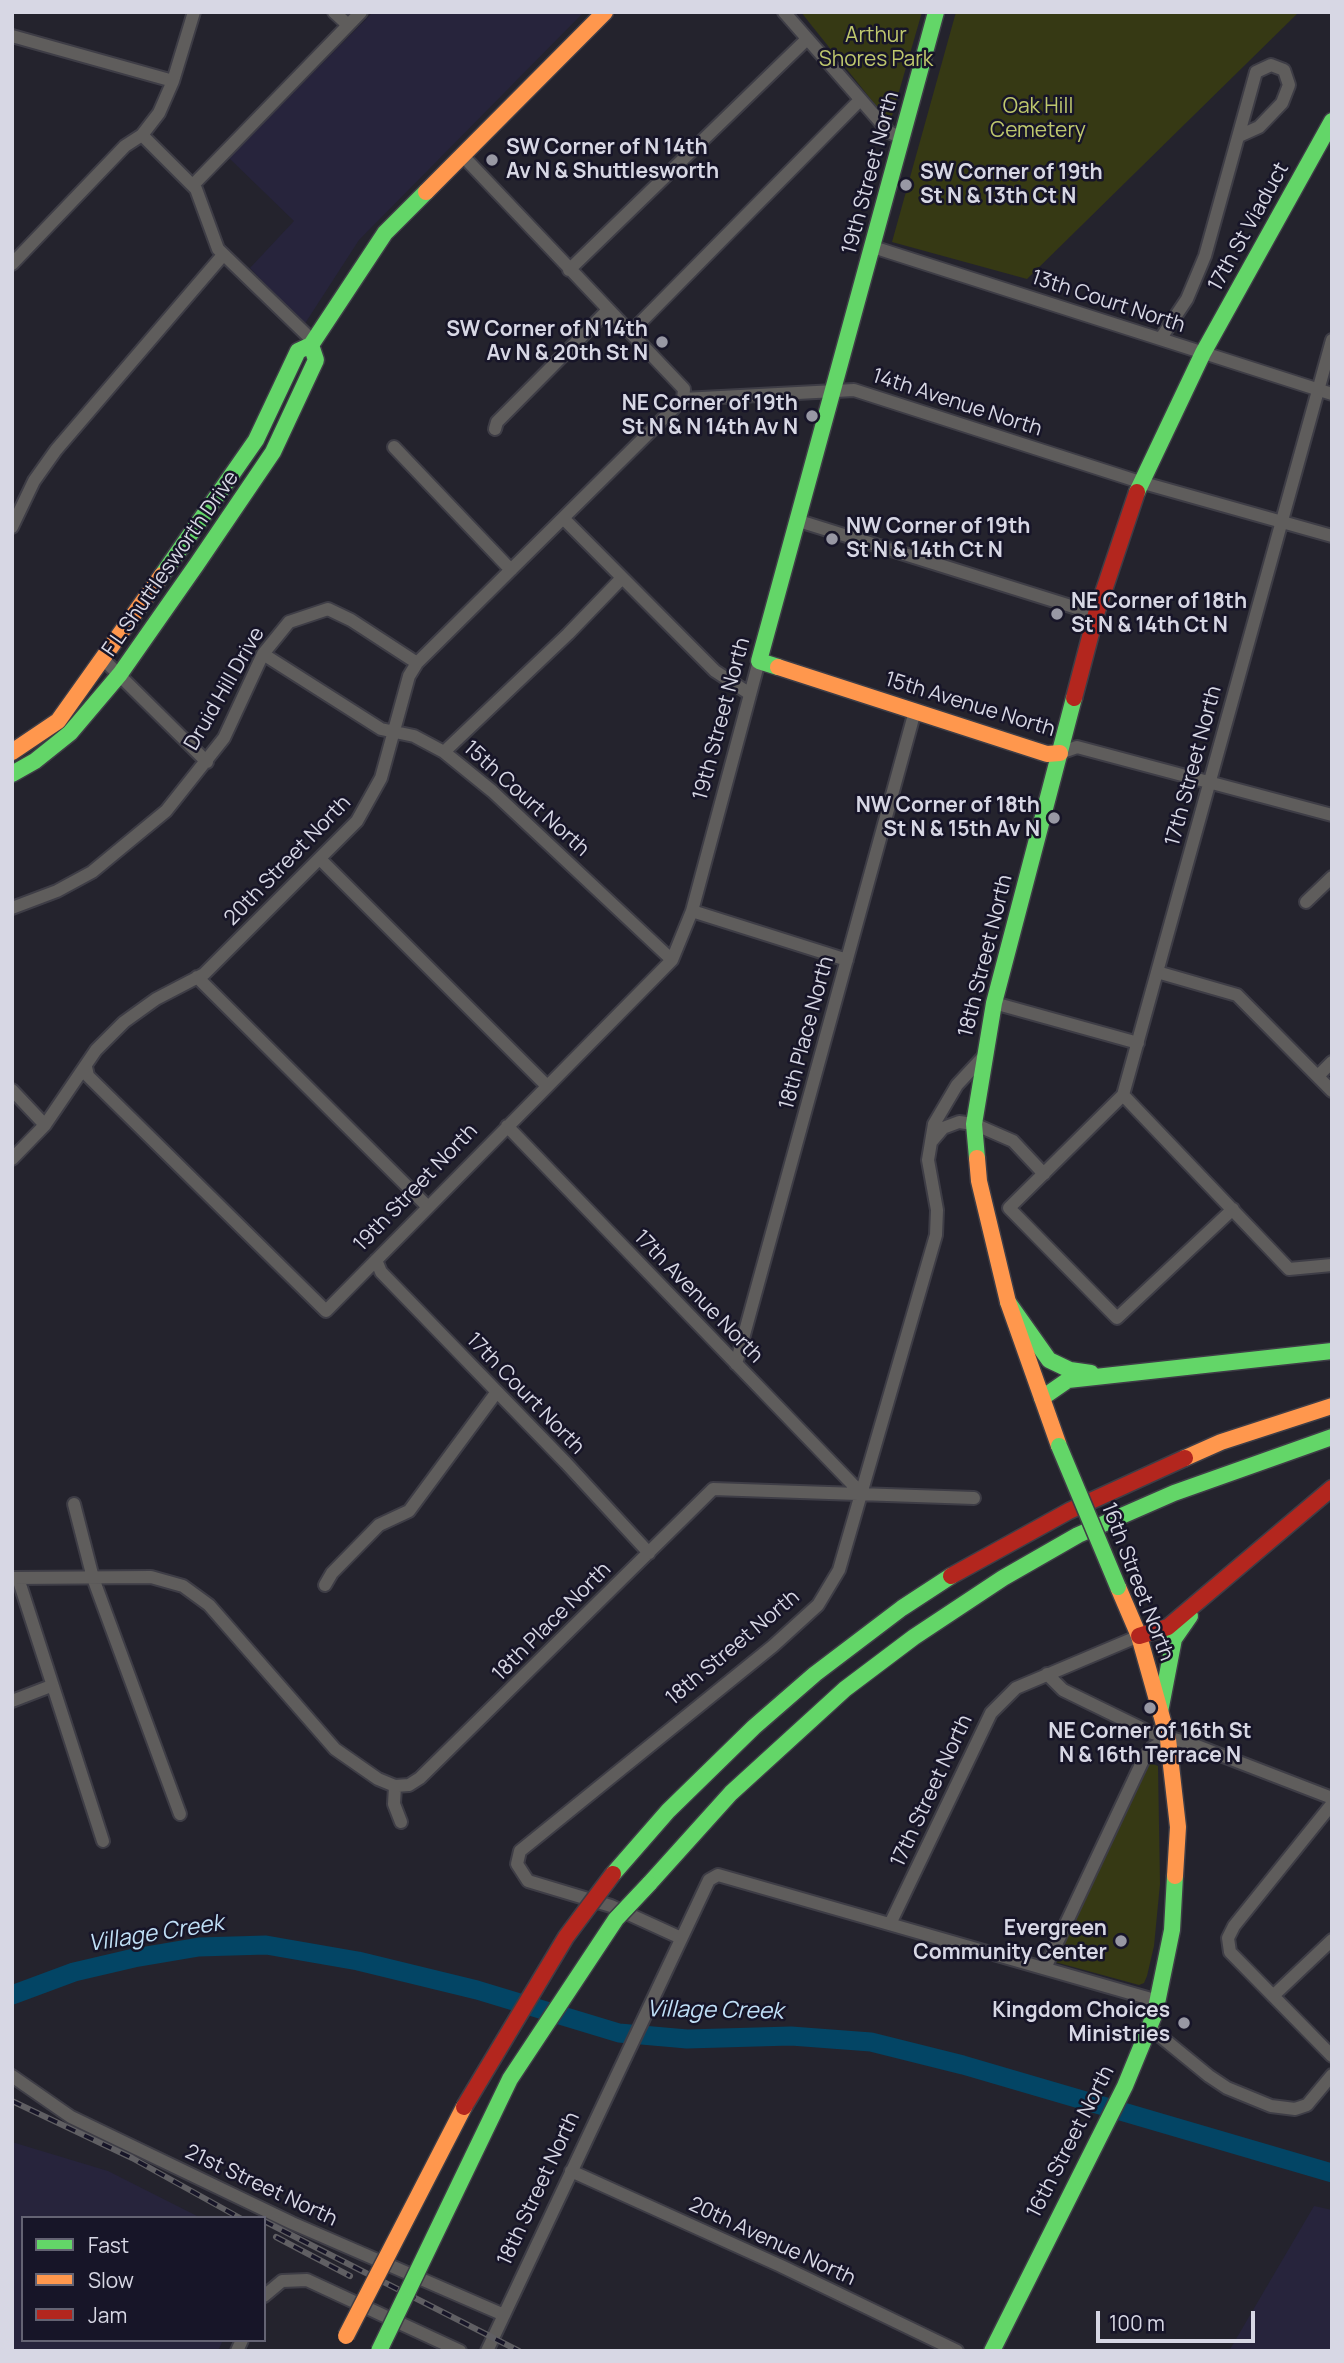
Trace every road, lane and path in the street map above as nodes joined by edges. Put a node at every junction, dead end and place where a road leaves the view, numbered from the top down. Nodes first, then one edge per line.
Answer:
1 (194, 12) edge
2 (334, 12) edge
3 (360, 12) edge
4 (605, 12) edge
5 (785, 12) edge
6 (936, 12) edge
7 (348, 25) junction
8 (12, 36) edge
9 (807, 39) junction
10 (173, 81) junction
11 (860, 100) junction
12 (1332, 121) edge
13 (142, 135) junction
14 (1238, 136) junction
15 (902, 138) junction
16 (461, 155) junction
17 (193, 185) junction
18 (873, 247) junction
19 (223, 255) junction
20 (12, 264) edge
21 (569, 270) junction
22 (608, 310) junction
23 (631, 332) junction
24 (1161, 338) junction
25 (1332, 340) edge
26 (312, 343) junction
27 (1203, 353) junction
28 (834, 390) junction
29 (1318, 390) junction
30 (1332, 394) edge
31 (683, 399) junction
32 (495, 429) dead end
33 (394, 447) dead end
34 (1140, 482) junction
35 (563, 518) junction
36 (799, 521) junction
37 (1281, 522) junction
38 (12, 527) edge
39 (1332, 536) edge
40 (511, 569) junction
41 (622, 578) junction
42 (1096, 614) junction
43 (263, 654) junction
44 (103, 659) junction
45 (759, 661) junction
46 (417, 663) junction
47 (120, 674) junction
48 (750, 694) junction
49 (915, 711) junction
50 (395, 733) junction
51 (12, 752) edge
52 (444, 752) junction
53 (1060, 753) junction
54 (207, 762) junction
55 (12, 774) edge
56 (1209, 783) junction
57 (1332, 816) edge
58 (320, 859) junction
59 (1332, 877) edge
60 (1306, 902) dead end
61 (12, 908) edge
62 (692, 911) junction
63 (672, 960) junction
64 (847, 961) junction
65 (1157, 972) junction
66 (197, 977) junction
67 (994, 1003) junction
68 (1138, 1043) junction
69 (984, 1056) junction
70 (1332, 1062) edge
71 (86, 1067) junction
72 (1318, 1076) junction
73 (547, 1086) junction
74 (12, 1090) edge
75 (1332, 1091) edge
76 (1123, 1095) junction
77 (974, 1124) junction
78 (45, 1125) junction
79 (507, 1126) junction
80 (930, 1142) junction
81 (12, 1159) edge
82 (1044, 1174) junction
83 (427, 1206) junction
84 (1233, 1209) junction
85 (376, 1260) junction
86 (1332, 1265) edge
87 (1008, 1302) junction
88 (1332, 1351) edge
89 (736, 1364) junction
90 (1101, 1375) junction
91 (496, 1392) junction
92 (1042, 1398) junction
93 (1332, 1406) edge
94 (1332, 1437) edge
95 (1332, 1488) edge
96 (861, 1493) junction
97 (974, 1498) dead end
98 (74, 1504) dead end
99 (649, 1553) junction
100 (15, 1578) edge
101 (93, 1578) junction
102 (325, 1585) dead end
103 (1215, 1587) junction
104 (1139, 1636) junction
105 (1047, 1674) junction
106 (51, 1686) junction
107 (12, 1701) edge
108 (1160, 1712) junction
109 (1168, 1740) junction
110 (395, 1786) junction
111 (1332, 1798) edge
112 (1332, 1804) edge
113 (180, 1814) dead end
114 (401, 1822) dead end
115 (103, 1841) dead end
116 (890, 1924) junction
117 (681, 1938) junction
118 (1332, 1940) edge
119 (1045, 1968) junction
120 (1273, 1996) junction
121 (1158, 2001) junction
122 (1149, 2027) junction
123 (1332, 2056) edge
124 (1332, 2075) edge
125 (12, 2076) edge
126 (571, 2171) junction
127 (266, 2294) edge
128 (504, 2315) junction
129 (343, 2343) edge
130 (379, 2351) edge
131 (460, 2351) edge
132 (487, 2351) edge
133 (957, 2351) edge
134 (992, 2351) edge

1 - 10 street
2 - 7 street
3 - 7 street
4 - 16 main road, F L Shuttlesworth Drive
5 - 9 street
6 - 15 main road, 19th Street North
7 - 17 street
8 - 10 street
9 - 11 street
9 - 21 street
10 - 13 street
11 - 15 street
11 - 23 street
12 - 27 main road, 17th St Viaduct
13 - 17 street
13 - 20 street
14 - 14 street
14 - 24 street
15 - 18 main road, 19th Street North
16 - 21 street
16 - 26 main road, F L Shuttlesworth Drive
17 - 19 street
18 - 24 street, 13th Court North
18 - 28 main road, 19th Street North
19 - 26 street
19 - 38 street
21 - 22 street
22 - 23 street
22 - 32 street
23 - 31 street
24 - 27 street, 13th Court North
25 - 29 street, 17th Street North
26 - 44 main road, F L Shuttlesworth Drive
26 - 47 main road, F L Shuttlesworth Drive
27 - 29 street, 13th Court North
27 - 34 main road, 18th Street North
28 - 31 street, 14th Avenue North
28 - 34 street, 14th Avenue North
28 - 36 main road, 19th Street North
29 - 30 street, 13th Court North
29 - 37 street, 17th Street North
31 - 35 street, 20th Street North
33 - 40 street
34 - 37 street, 14th Avenue North
34 - 42 main road, 18th Street North
35 - 40 street, 20th Street North
35 - 41 street
36 - 42 street
36 - 45 main road, 19th Street North
37 - 39 street, 14th Avenue North
37 - 56 street, 17th Street North
40 - 46 street, 20th Street North
41 - 48 street
41 - 52 street
42 - 53 main road, 18th Street North
43 - 46 street, Druid Hill Drive
43 - 50 street, 15th Court North
43 - 54 street, Druid Hill Drive
44 - 47 street
44 - 51 main road, F L Shuttlesworth Drive
45 - 48 street, 19th Street North
45 - 49 main road, 15th Avenue North
46 - 50 street, 20th Street North
47 - 54 street
47 - 55 main road, F L Shuttlesworth Drive
48 - 62 street, 19th Street North
49 - 53 main road, 15th Avenue North
49 - 64 street, 18th Place North
50 - 52 street, 15th Court North
50 - 58 street, 20th Street North
52 - 63 street, 15th Court North
53 - 56 street, 15th Avenue North
53 - 67 main road, 18th Street North
54 - 61 street, Druid Hill Drive
56 - 57 street, 15th Avenue North
56 - 65 street, 17th Street North
58 - 66 street, 20th Street North
58 - 73 street
59 - 60 street
62 - 63 street, 19th Street North
62 - 64 street
63 - 73 street, 19th Street North
64 - 89 street, 18th Place North
65 - 68 street, 17th Street North
65 - 72 street
66 - 71 street, 20th Street North
66 - 83 street
67 - 68 street
67 - 69 main road, 18th Street North
68 - 76 street, 17th Street North
69 - 77 main road, 16th Street North
69 - 80 street, 18th Street North
70 - 72 street
71 - 78 street, 20th Street North
71 - 85 street, 19th Street North
72 - 75 street
73 - 79 street, 19th Street North
74 - 78 street
76 - 82 street, 17th Street North
76 - 84 street
77 - 80 street
77 - 82 street
77 - 87 main road, 16th Street North
78 - 81 street, 20th Street North
79 - 83 street, 19th Street North
79 - 89 street, 17th Avenue North
80 - 96 street, 18th Street North
82 - 84 street, 17th Street North
83 - 85 street, 19th Street North
84 - 86 street
85 - 91 street, 17th Court North
87 - 90 main road
87 - 92 main road, 16th Street North
88 - 90 main road
89 - 96 street, 17th Avenue North
90 - 92 main road
91 - 99 street, 17th Court North
91 - 102 street
92 - 104 main road, 16th Street North, bridge
93 - 129 main road, bridge
94 - 130 main road, bridge
95 - 103 main road
96 - 97 street
96 - 99 street, 18th Place North
96 - 117 street, 18th Street North
98 - 101 street
99 - 110 street, 18th Place North
100 - 101 street
100 - 106 street
101 - 110 street
101 - 113 street
103 - 104 main road
103 - 108 main road
104 - 105 street, 17th Street North
104 - 108 main road, 16th Street North
105 - 109 street
105 - 116 street, 17th Street North
106 - 107 street
106 - 115 street
108 - 109 main road, 16th Street North
109 - 111 street
109 - 119 street
109 - 121 main road, 16th Street North
110 - 114 street
112 - 120 street
116 - 117 street, 18th Street North
116 - 119 street
117 - 126 street, 18th Street North
118 - 120 street
119 - 121 street
120 - 123 street
121 - 122 main road, 16th Street North
122 - 124 street
122 - 134 main road, 16th Street North
125 - 128 street, 21st Street North
126 - 128 street, 18th Street North
126 - 133 street, 20th Avenue North
127 - 131 street
128 - 132 street, 18th Street North

